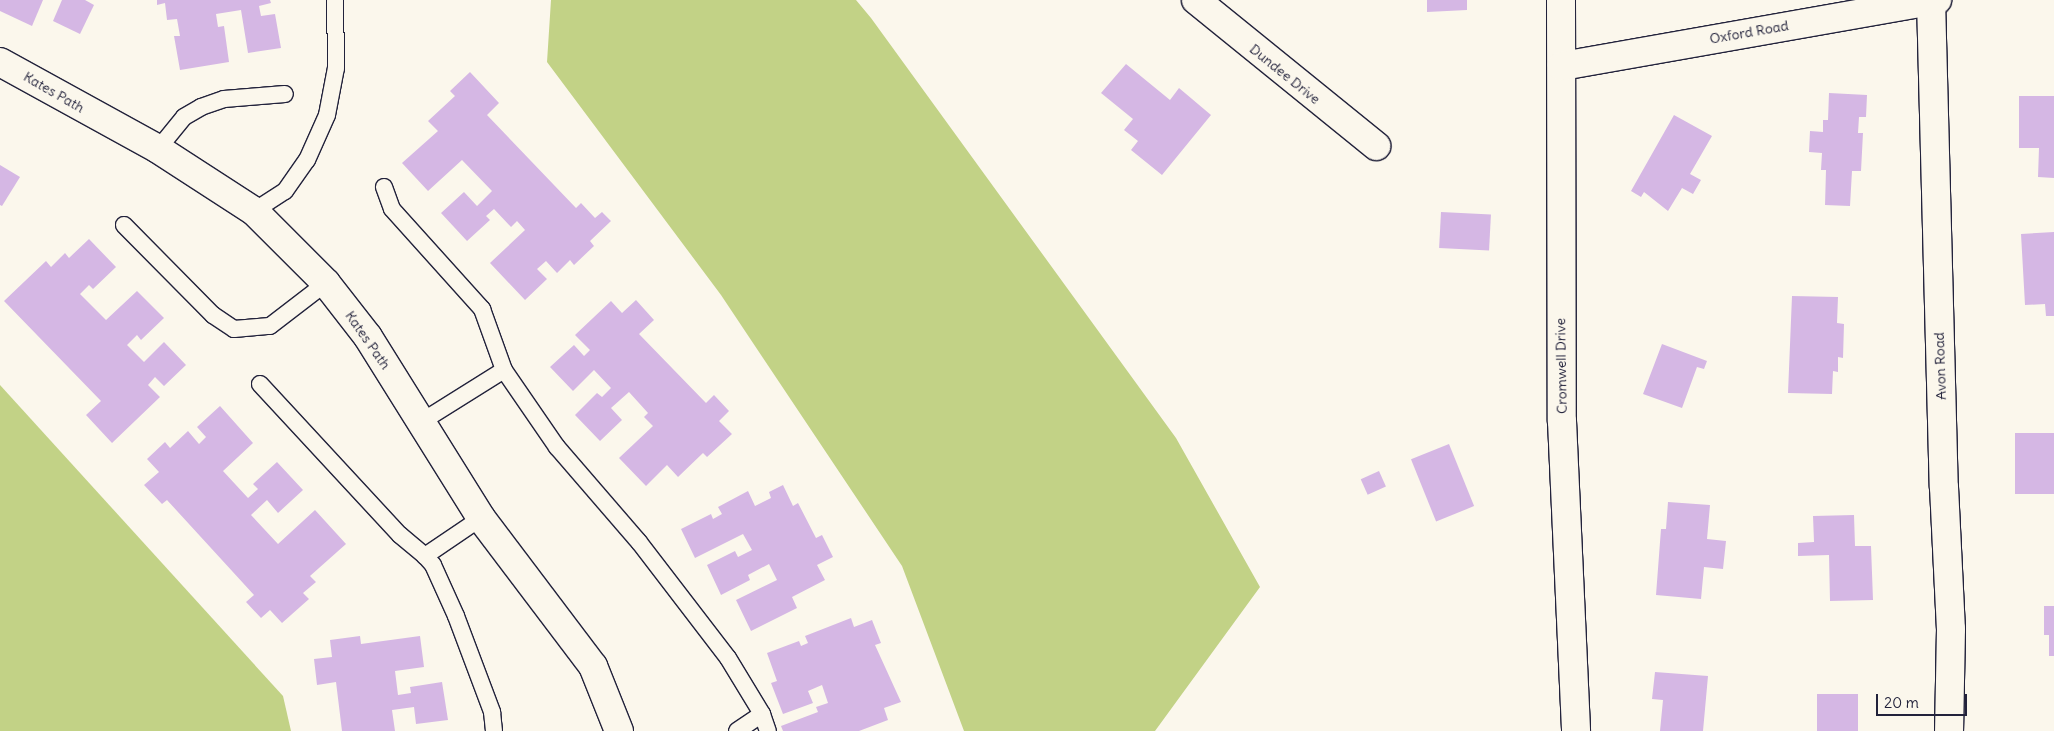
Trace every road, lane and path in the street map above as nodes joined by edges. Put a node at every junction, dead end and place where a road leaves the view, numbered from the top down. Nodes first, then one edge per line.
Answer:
1 (335, 0) edge
2 (1196, 0) edge
3 (1561, 0) edge
4 (1933, 0) edge
5 (0, 62) edge
6 (1562, 66) junction
7 (285, 94) dead end
8 (1376, 146) dead end
9 (158, 149) junction
10 (384, 186) dead end
11 (254, 211) junction
12 (124, 225) dead end
13 (326, 283) junction
14 (504, 370) junction
15 (260, 384) dead end
16 (421, 422) junction
17 (481, 518) junction
18 (425, 556) junction
19 (762, 714) junction
20 (494, 731) edge
21 (619, 731) edge
22 (737, 731) edge
23 (768, 731) edge
24 (1576, 731) edge
25 (1949, 731) edge

1 - 11 lane
2 - 8 street, Dundee Drive
3 - 6 street, Cromwell Drive
4 - 6 street, Oxford Road
4 - 25 street, Avon Road
5 - 9 street, Kates Path
6 - 24 street, Cromwell Drive
7 - 9 lane
9 - 11 street, Kates Path
10 - 14 lane
11 - 13 street, Kates Path
12 - 13 lane
13 - 16 street, Kates Path
14 - 16 lane
14 - 19 lane
15 - 18 lane
16 - 17 street, Kates Path
17 - 18 lane
17 - 21 street, Kates Path
18 - 20 lane
19 - 22 lane
19 - 23 lane

